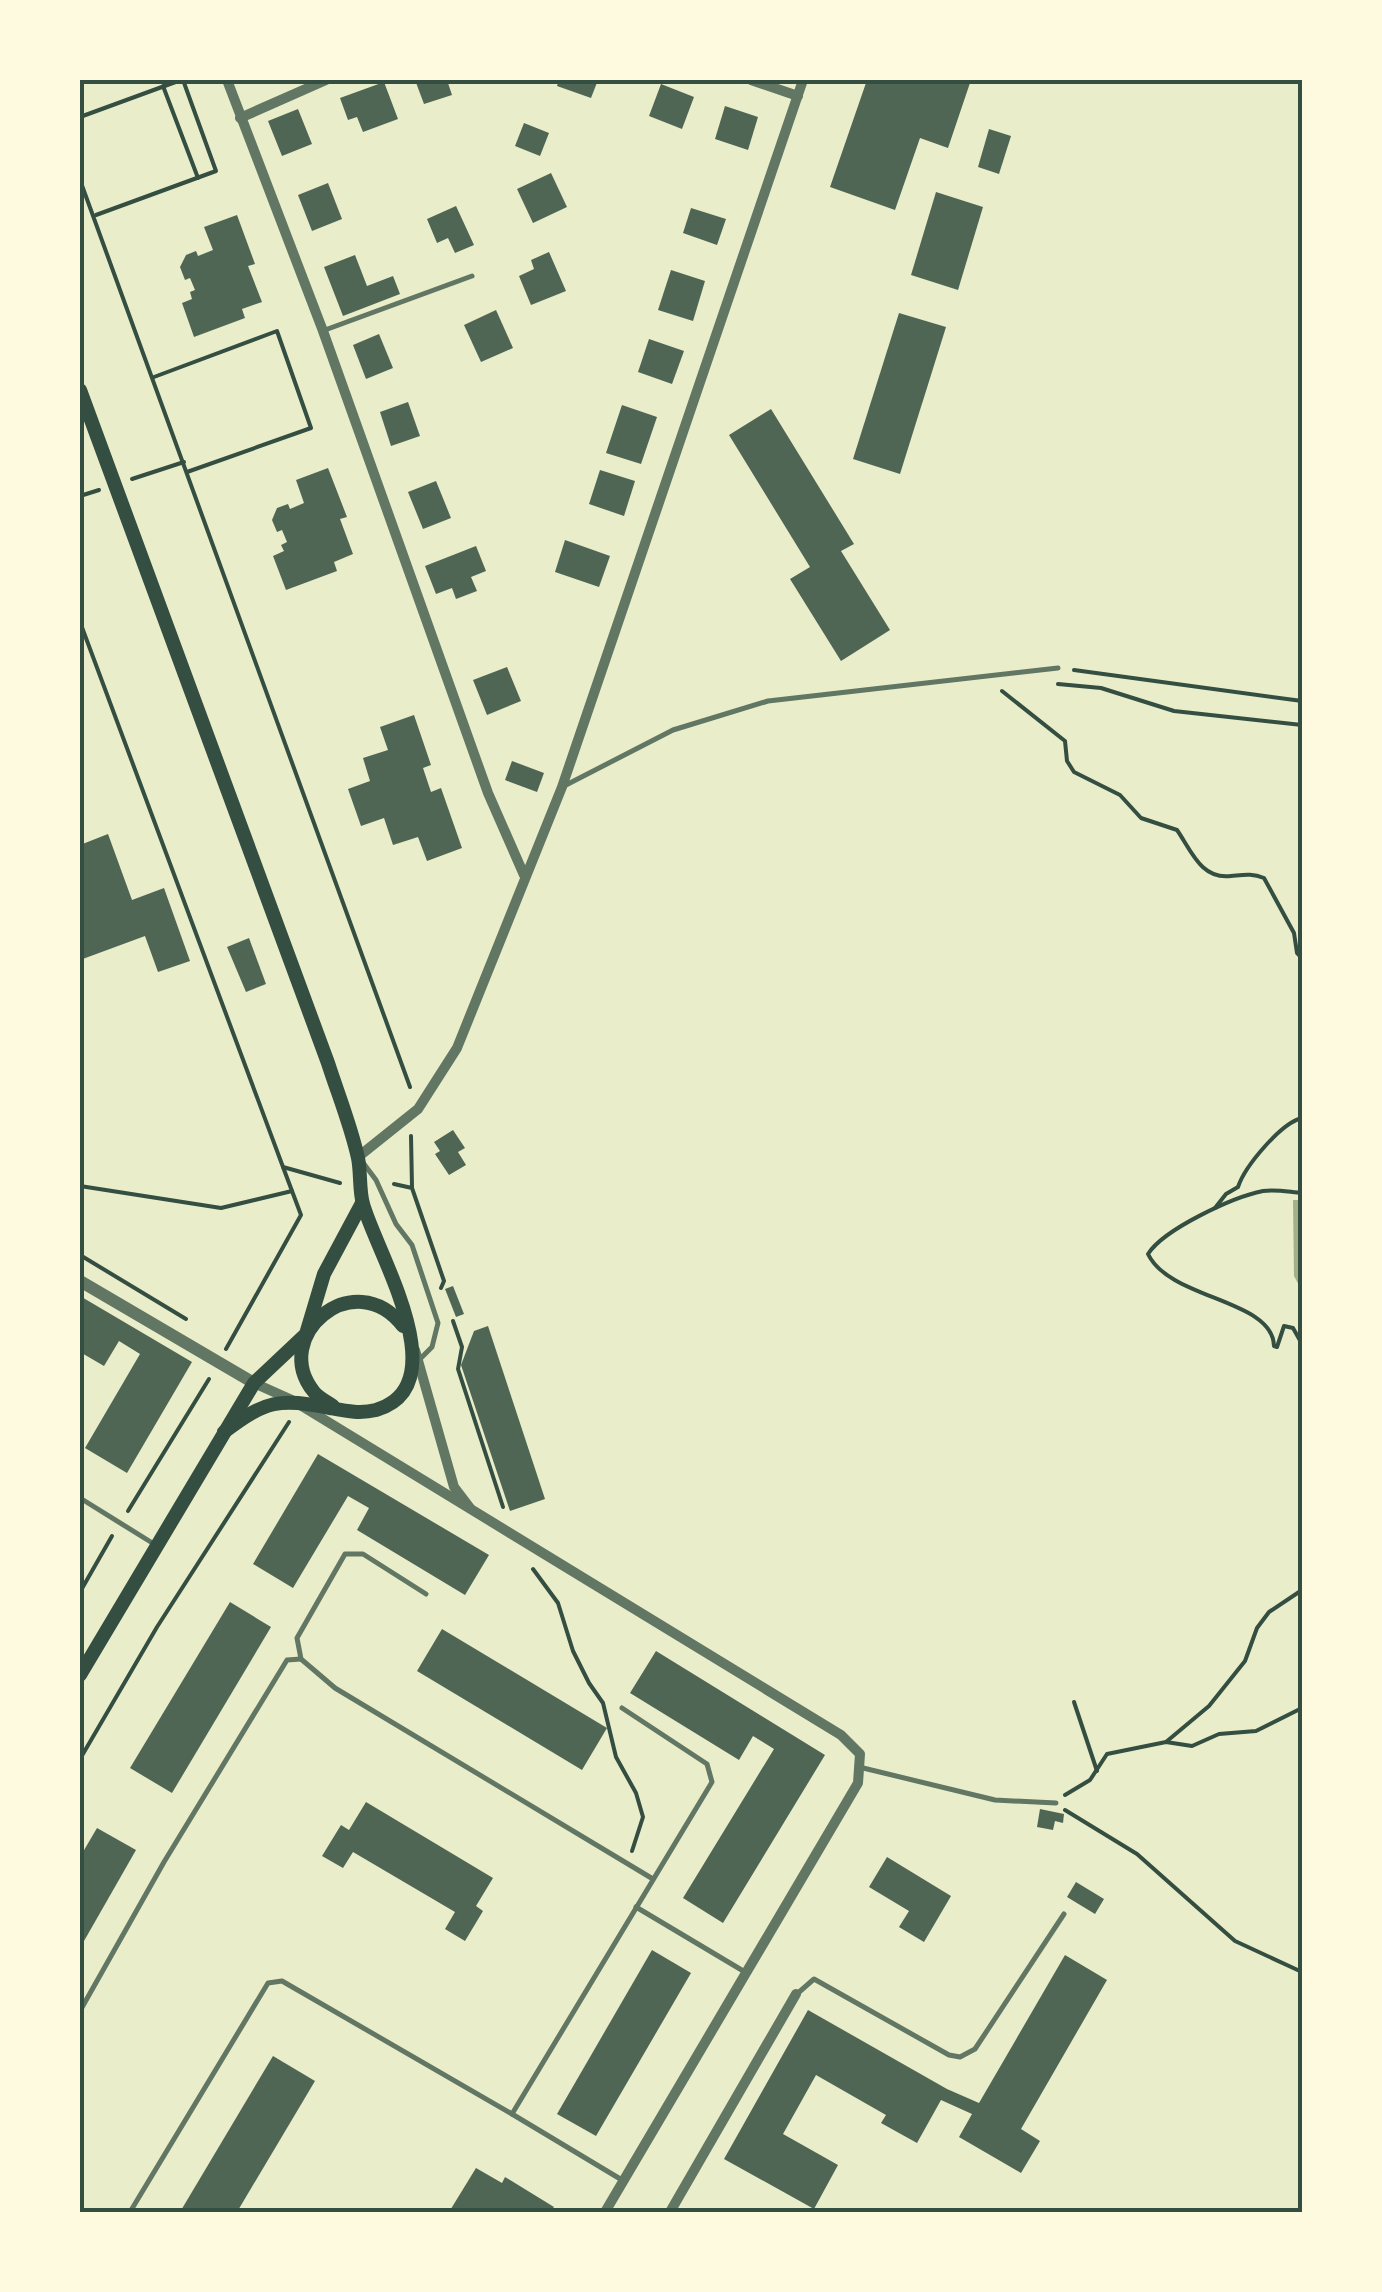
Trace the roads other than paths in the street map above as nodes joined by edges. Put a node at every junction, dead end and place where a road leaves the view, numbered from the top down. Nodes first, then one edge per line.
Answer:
1 (226, 80) edge
2 (326, 80) edge
3 (751, 80) edge
4 (803, 80) edge
5 (798, 96) junction
6 (240, 118) junction
7 (472, 276) dead end
8 (323, 332) junction
9 (80, 390) edge
10 (1058, 668) road end
11 (562, 786) junction
12 (524, 874) junction
13 (358, 1156) junction
14 (368, 1182) junction
15 (362, 1203) junction
16 (80, 1281) edge
17 (306, 1334) junction
18 (411, 1336) junction
19 (419, 1361) junction
20 (254, 1383) junction
21 (398, 1396) junction
22 (296, 1403) junction
23 (338, 1409) junction
24 (224, 1432) junction
25 (80, 1498) edge
26 (473, 1513) junction
27 (156, 1546) junction
28 (426, 1594) dead end
29 (301, 1660) junction
30 (80, 1675) edge
31 (622, 1708) dead end
32 (859, 1768) junction
33 (1056, 1803) road end
34 (653, 1879) junction
35 (636, 1907) junction
36 (1064, 1914) dead end
37 (746, 1972) junction
38 (796, 1994) joint
39 (80, 2011) edge
40 (512, 2114) junction
41 (623, 2181) junction
42 (130, 2212) edge
43 (605, 2212) edge
44 (670, 2212) edge

1 - 6 street
2 - 6 street
3 - 5 street
4 - 5 street
5 - 11 street
6 - 8 street
7 - 8 lane
8 - 12 street
9 - 13 main road
10 - 11 lane
11 - 12 street
12 - 13 street
13 - 14 main road
14 - 15 main road
14 - 19 lane
15 - 17 main road
15 - 18 main road
16 - 20 street
17 - 18 main road
17 - 20 main road
17 - 23 main road
18 - 19 street
18 - 21 main road
19 - 21 lane
19 - 26 street
20 - 22 street
20 - 24 main road
21 - 23 main road
22 - 23 main road
22 - 24 main road
22 - 26 street
24 - 27 main road
25 - 27 lane
26 - 32 street
27 - 30 main road
28 - 29 lane
29 - 34 lane
29 - 39 lane
31 - 34 lane
32 - 33 lane
32 - 37 street
34 - 35 lane
35 - 37 lane
35 - 40 lane
36 - 38 lane
37 - 41 street
38 - 44 street
40 - 41 lane
40 - 42 lane
41 - 43 street

